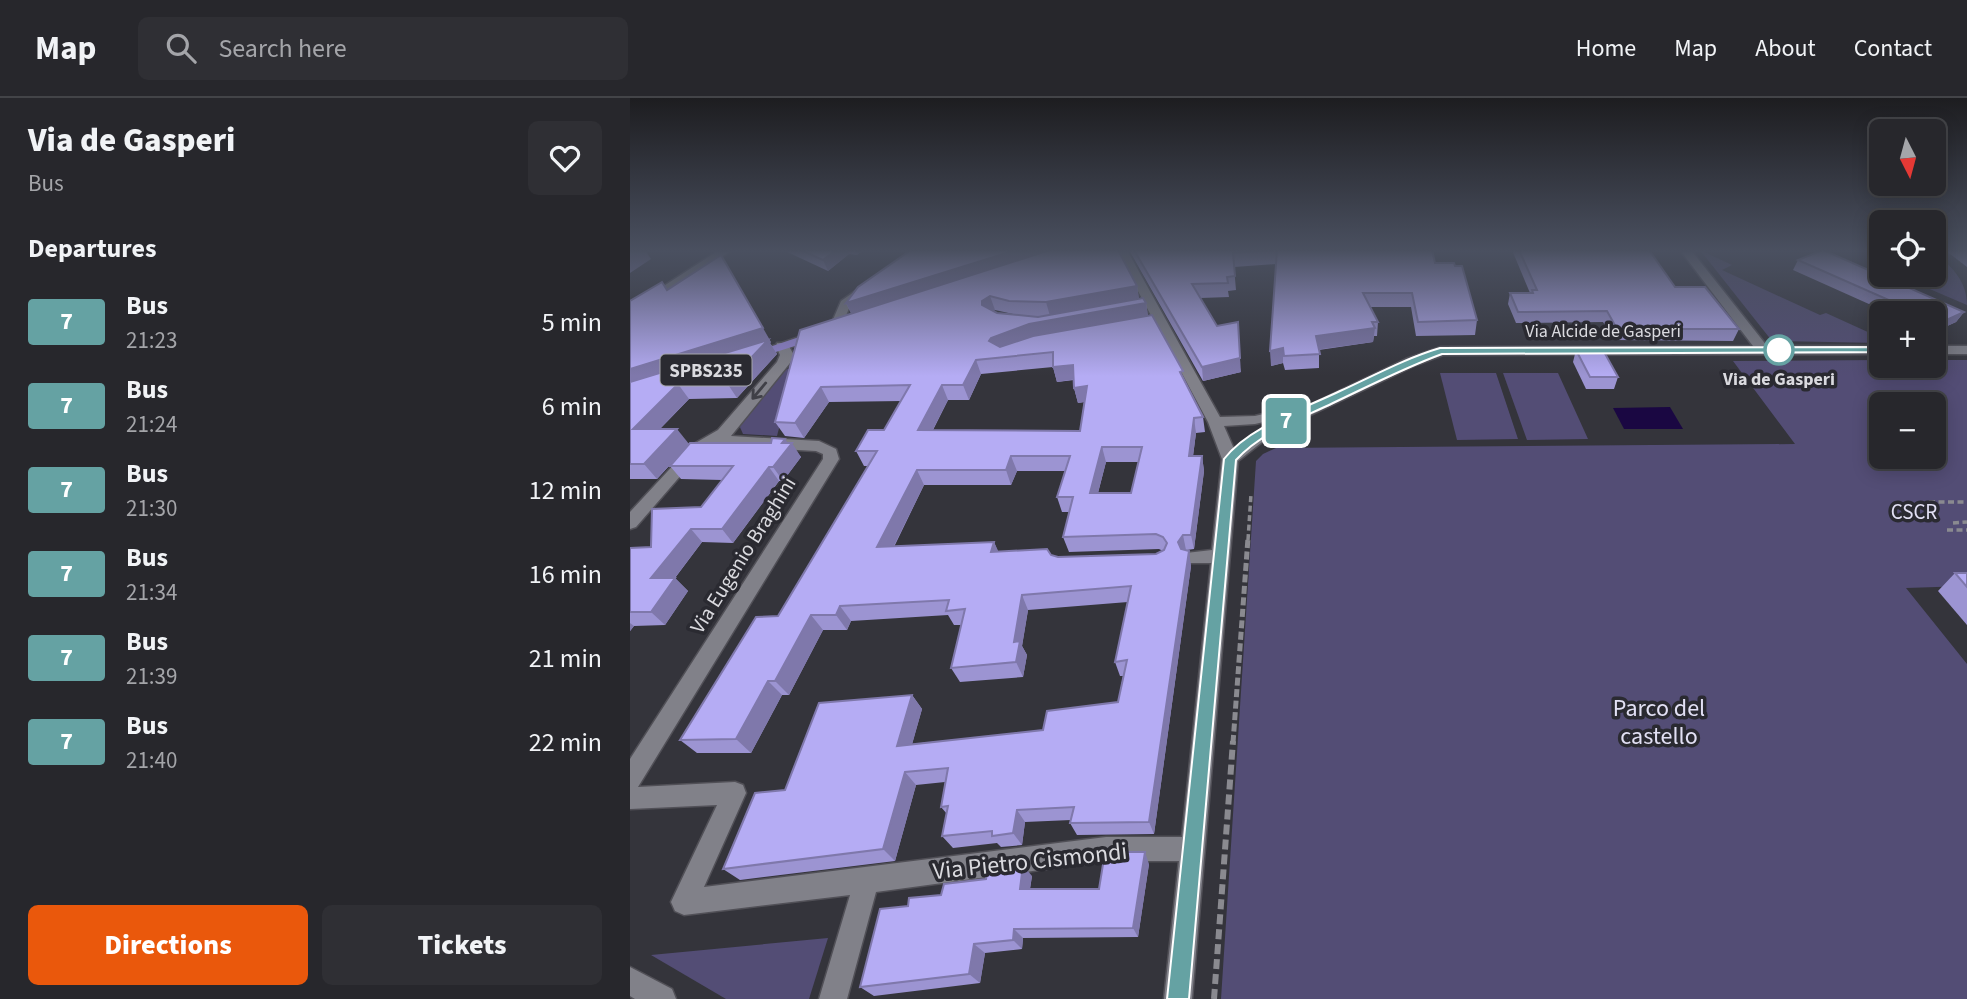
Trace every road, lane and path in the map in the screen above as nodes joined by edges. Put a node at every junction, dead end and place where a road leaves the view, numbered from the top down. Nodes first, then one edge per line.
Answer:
1 (662, 292) edge
2 (862, 292) edge
3 (1140, 292) edge
4 (1718, 292) edge
5 (630, 313) edge
6 (841, 328) joint
7 (782, 346) junction
8 (1763, 350) junction
9 (1869, 350) edge
10 (1946, 350) edge
11 (1967, 350) edge
12 (744, 358) edge
13 (1335, 398) junction
14 (1255, 420) junction
15 (1215, 422) junction
16 (723, 433) junction
17 (1227, 451) junction
18 (1251, 485) dead end
19 (1929, 502) dead end
20 (1967, 502) edge
21 (1967, 522) edge
22 (630, 523) edge
23 (1953, 523) dead end
24 (1947, 530) dead end
25 (1967, 530) edge
26 (1221, 556) junction
27 (1192, 558) edge
28 (630, 779) edge
29 (630, 798) edge
30 (1194, 849) junction
31 (867, 881) junction
32 (630, 981) edge
33 (662, 999) edge
34 (833, 999) edge
35 (1178, 999) edge
36 (1214, 999) edge

1 - 5 street
2 - 6 street
3 - 15 street
4 - 8 street
6 - 7 main road, SPBS235
7 - 12 main road, SPBS235
7 -> 16 street
8 - 9 street, Via Alcide de Gasperi
8 - 13 street, Via Alcide de Gasperi
10 - 11 street
13 - 14 street, Via Alcide de Gasperi
13 - 17 street, Via Alcide de Gasperi
14 - 15 street, Via Alcide de Gasperi
14 - 17 street, Via Alcide de Gasperi
15 - 17 street
16 - 22 street
16 - 28 street, Via Eugenio Braghini
17 - 26 street
18 - 36 path
19 - 20 path
21 - 23 path
24 - 25 path
26 - 27 street
26 - 30 street
29 - 31 street, Via Pietro Cismondi
30 - 31 street, Via Pietro Cismondi
30 - 35 street
31 - 34 street
32 - 33 street

